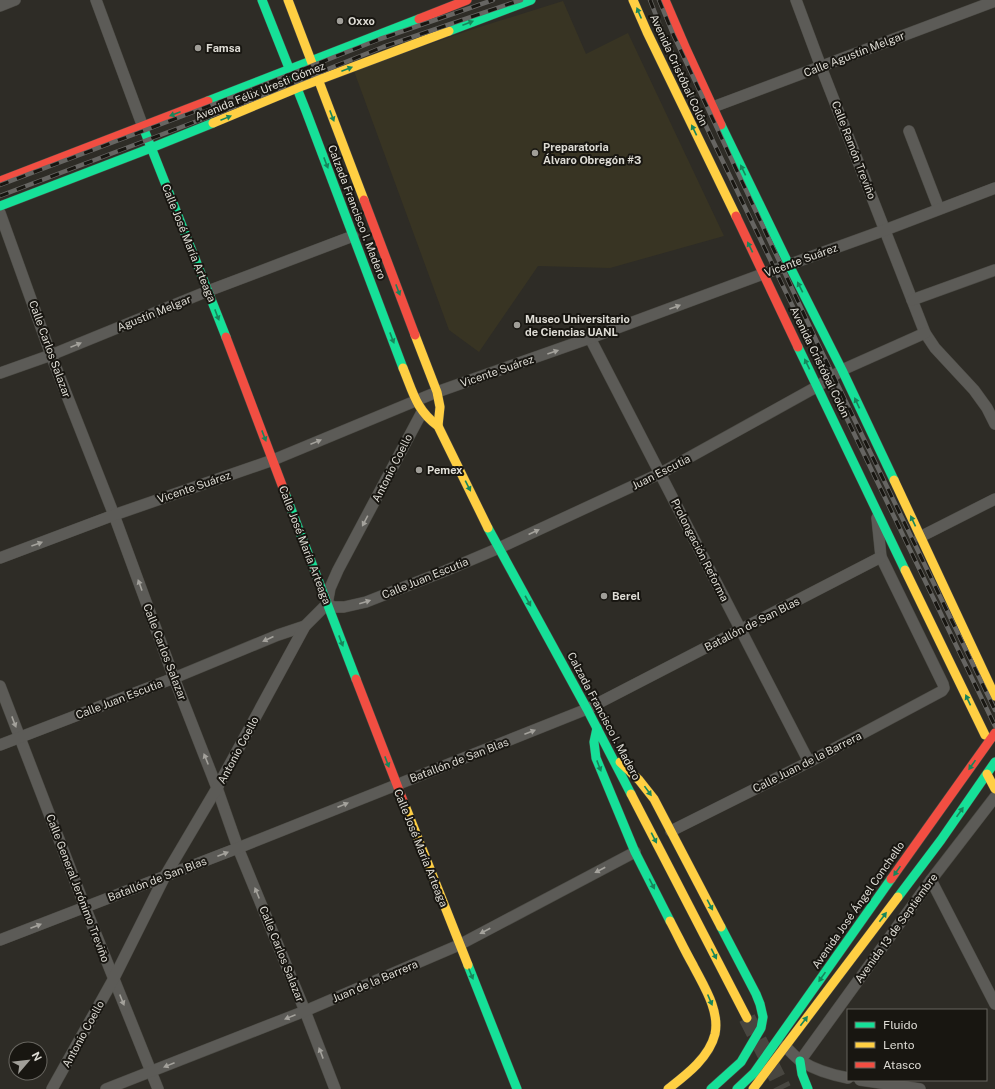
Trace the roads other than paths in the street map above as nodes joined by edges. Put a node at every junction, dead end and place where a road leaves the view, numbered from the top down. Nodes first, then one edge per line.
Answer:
1 (16, 0) edge
2 (96, 0) edge
3 (262, 0) edge
4 (288, 0) edge
5 (531, 0) edge
6 (633, 0) edge
7 (665, 0) edge
8 (796, 0) edge
9 (995, 1) edge
10 (459, 2) edge
11 (0, 6) edge
12 (311, 61) junction
13 (821, 67) junction
14 (290, 69) junction
15 (318, 80) junction
16 (297, 88) junction
17 (713, 108) junction
18 (143, 127) junction
19 (909, 131) dead end
20 (151, 148) junction
21 (0, 181) edge
22 (995, 188) edge
23 (0, 206) edge
24 (939, 209) junction
25 (0, 213) edge
26 (885, 230) junction
27 (353, 236) junction
28 (789, 265) junction
29 (995, 270) edge
30 (763, 274) junction
31 (208, 291) junction
32 (912, 300) junction
33 (925, 332) junction
34 (590, 338) junction
35 (51, 355) junction
36 (842, 370) junction
37 (0, 373) edge
38 (818, 386) junction
39 (437, 392) junction
40 (416, 401) junction
41 (991, 406) edge
42 (422, 412) junction
43 (995, 424) edge
44 (438, 426) junction
45 (273, 460) junction
46 (661, 473) junction
47 (995, 499) edge
48 (876, 507) junction
49 (114, 516) junction
50 (921, 538) junction
51 (499, 548) junction
52 (881, 557) junction
53 (0, 558) edge
54 (327, 604) junction
55 (305, 626) junction
56 (741, 630) junction
57 (995, 676) edge
58 (174, 678) junction
59 (0, 686) edge
60 (995, 696) edge
61 (587, 709) junction
62 (597, 727) junction
63 (995, 733) edge
64 (985, 735) dead end
65 (20, 738) junction
66 (0, 745) edge
67 (611, 753) junction
68 (809, 762) junction
69 (995, 762) edge
70 (987, 774) junction
71 (396, 784) junction
72 (218, 788) junction
73 (995, 789) edge
74 (995, 797) edge
75 (671, 831) junction
76 (238, 848) junction
77 (635, 852) junction
78 (165, 876) junction
79 (931, 880) junction
80 (85, 907) junction
81 (0, 940) edge
82 (459, 945) junction
83 (113, 980) junction
84 (995, 1004) edge
85 (305, 1011) junction
86 (747, 1018) tunnel mouth
87 (785, 1046) junction
88 (800, 1061) junction
89 (151, 1072) junction
90 (847, 1078) edge
91 (867, 1081) edge
92 (52, 1089) edge
93 (106, 1089) edge
94 (158, 1089) edge
95 (336, 1089) edge
96 (517, 1089) edge
97 (668, 1089) edge
98 (711, 1089) edge
99 (737, 1089) edge
100 (753, 1089) edge
101 (808, 1089) edge
102 (920, 1089) edge

1 - 11 street
2 - 18 street, Calle José María Arteaga
3 - 14 main road, Calzada Francisco I. Madero
4 - 12 main road, Calzada Francisco I. Madero
15 -> 5 main road, Avenida Félix Uresti Gómez
30 -> 6 main road, Avenida Cristóbal Colón
7 - 17 main road, Avenida Cristóbal Colón
8 - 13 street, Calle Ramón Treviño
9 - 13 street, Calle Agustín Melgar
10 - 12 main road, Avenida Félix Uresti Gómez
12 - 14 main road, Avenida Félix Uresti Gómez
12 - 15 main road, Calzada Francisco I. Madero
13 - 17 street, Calle Agustín Melgar
13 - 26 street, Calle Ramón Treviño
14 - 16 main road, Calzada Francisco I. Madero
14 -> 18 main road, Avenida Félix Uresti Gómez
15 - 16 main road, Avenida Félix Uresti Gómez
15 -> 39 main road, Calzada Francisco I. Madero
20 -> 16 main road, Avenida Félix Uresti Gómez
16 -> 27 main road, Calzada Francisco I. Madero
28 -> 17 main road, Avenida Cristóbal Colón
18 - 20 main road, Calle José María Arteaga
18 - 21 main road, Avenida Félix Uresti Gómez
19 - 24 street
20 - 23 main road, Avenida Félix Uresti Gómez
20 - 31 main road, Calle José María Arteaga
22 - 24 street, Vicente Suárez
24 - 26 street, Vicente Suárez
25 - 35 street, Calle Carlos Salazar
26 - 28 street, Vicente Suárez
26 - 32 street, Calle Ramón Treviño
27 - 31 street, Agustín Melgar
27 -> 40 main road, Calzada Francisco I. Madero
28 - 30 street, Vicente Suárez
36 -> 28 main road, Avenida Cristóbal Colón
29 - 32 street
34 -> 30 street, Vicente Suárez
38 -> 30 main road, Avenida Cristóbal Colón
35 -> 31 street, Agustín Melgar
31 -> 45 main road, Calle José María Arteaga
32 - 33 street, Calle Ramón Treviño
33 - 36 street
33 - 41 street, Calle Ramón Treviño
39 -> 34 street, Vicente Suárez
34 - 46 street, Prolongación Reforma
35 - 37 street, Agustín Melgar
35 - 49 street, Calle Carlos Salazar
36 - 38 street
50 -> 36 main road, Avenida Cristóbal Colón
38 - 46 street, Juan Escutia
38 - 48 main road, Avenida Cristóbal Colón
39 - 40 street, Vicente Suárez
39 - 44 main road, Calzada Francisco I. Madero
40 - 42 main road, Calzada Francisco I. Madero
45 -> 40 street, Vicente Suárez
41 - 43 street, Calle Ramón Treviño
42 - 44 main road, Calzada Francisco I. Madero
42 -> 54 street, Antonio Coello
44 -> 51 main road, Calzada Francisco I. Madero
45 - 49 street, Vicente Suárez
45 - 54 main road, Calle José María Arteaga
51 -> 46 street, Juan Escutia
46 - 56 street, Prolongación Reforma
47 - 50 street
48 - 52 street
64 -> 48 main road, Avenida Cristóbal Colón
53 -> 49 street, Vicente Suárez
58 -> 49 street, Calle Carlos Salazar
50 - 57 main road
50 - 60 main road, Avenida Cristóbal Colón
54 -> 51 street, Calle Juan Escutia
51 -> 61 main road, Calzada Francisco I. Madero
52 - 56 street, Batallón de San Blas
52 - 68 street, Calle Juan de la Barrera
54 - 55 street, Antonio Coello
54 -> 71 main road, Calle José María Arteaga
55 -> 58 street, Calle Juan Escutia
55 - 72 street, Antonio Coello
56 - 61 street, Batallón de San Blas
56 - 68 street, Prolongación Reforma
58 - 65 street, Calle Juan Escutia
72 -> 58 street, Calle Carlos Salazar
59 -> 65 street, Calle General Jerónimo Treviño
61 - 62 main road, Calzada Francisco I. Madero
71 -> 61 street, Batallón de San Blas
62 - 67 main road, Calzada Francisco I. Madero
62 -> 77 main road
63 -> 99 main road, Avenida José Ángel Conchello
65 - 66 street, Calle Juan Escutia
65 - 80 street, Calle General Jerónimo Treviño
67 -> 75 main road
67 -> 86 main road, Calzada Francisco I. Madero
68 - 75 street, Calle Juan de la Barrera
69 - 70 main road
70 - 73 main road
87 -> 70 main road
76 -> 71 street, Batallón de San Blas
71 - 82 main road, Calle José María Arteaga
72 - 76 street, Calle Carlos Salazar
72 - 78 street, Antonio Coello
74 - 79 street, Avenida 13 de Septiembre
75 -> 98 main road
78 -> 76 street, Batallón de San Blas
85 -> 76 street, Calle Carlos Salazar
77 -> 82 street, Juan de la Barrera
77 -> 97 main road
78 - 80 street, Batallón de San Blas
78 - 83 street, Antonio Coello
79 - 84 street
79 - 88 street, Avenida 13 de Septiembre
81 -> 80 street, Batallón de San Blas
80 - 83 street, Calle General Jerónimo Treviño
82 - 85 street, Juan de la Barrera
82 -> 96 main road, Calle José María Arteaga
83 -> 89 street, Calle General Jerónimo Treviño
83 - 92 street, Antonio Coello
85 -> 89 street, Juan de la Barrera
95 -> 85 street, Calle Carlos Salazar
87 - 88 street
87 - 100 main road
88 - 90 street
88 - 101 main road
89 - 93 street, Juan de la Barrera
89 - 94 street, Calle General Jerónimo Treviño
91 - 102 street

